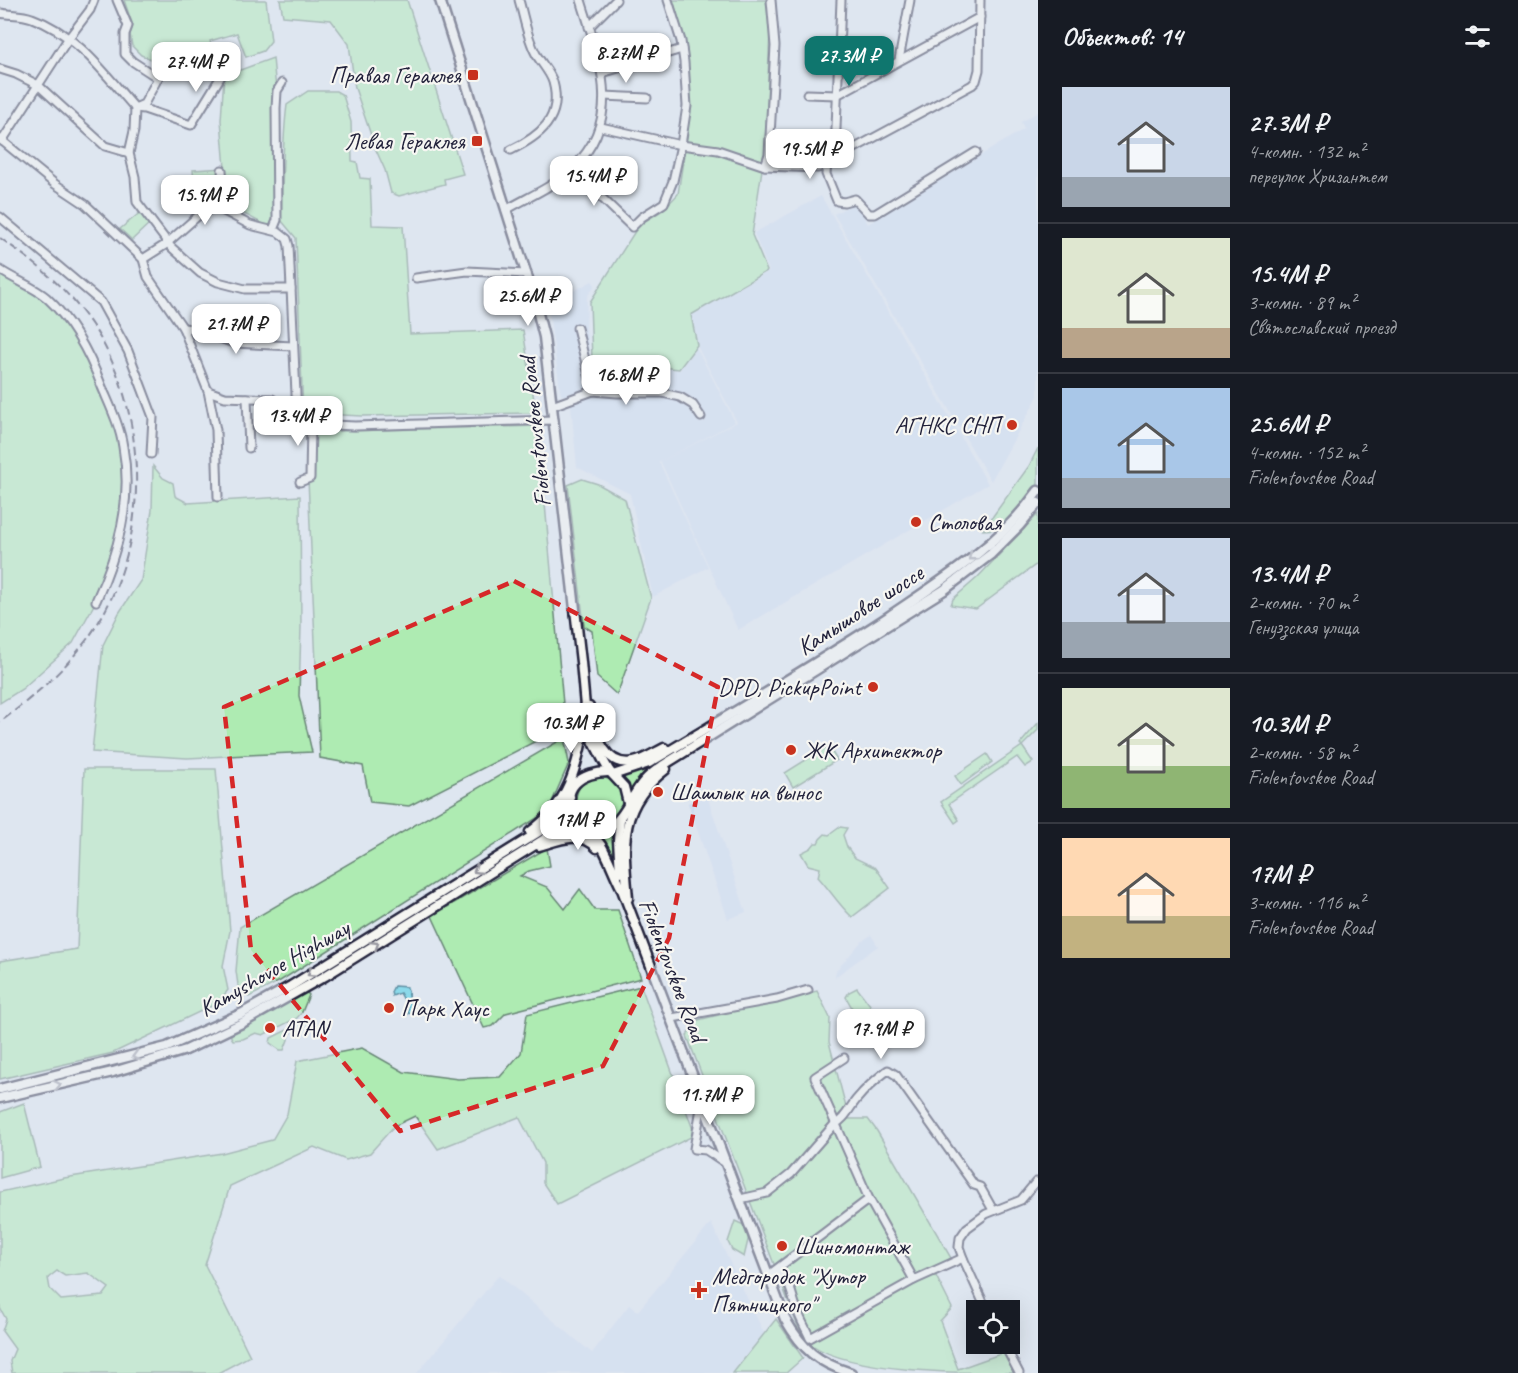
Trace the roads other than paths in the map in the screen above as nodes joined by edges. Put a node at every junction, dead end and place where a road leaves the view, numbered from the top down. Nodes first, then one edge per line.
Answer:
1 (94, 0) edge
2 (117, 0) edge
3 (440, 0) edge
4 (519, 0) edge
5 (581, 0) edge
6 (616, 0) edge
7 (668, 0) edge
8 (771, 0) edge
9 (841, 0) edge
10 (910, 0) edge
11 (980, 0) edge
12 (0, 13) edge
13 (980, 17) junction
14 (589, 27) junction
15 (68, 39) junction
16 (682, 49) junction
17 (899, 60) junction
18 (0, 69) edge
19 (602, 73) junction
20 (158, 78) junction
21 (282, 83) dead end
22 (38, 85) junction
23 (807, 94) dead end
24 (837, 95) junction
25 (603, 96) junction
26 (647, 98) dead end
27 (135, 108) junction
28 (601, 126) junction
29 (1, 140) edge
30 (681, 145) junction
31 (511, 150) dead end
32 (976, 152) dead end
33 (129, 153) junction
34 (827, 163) junction
35 (765, 166) junction
36 (572, 169) junction
37 (222, 171) dead end
38 (506, 210) junction
39 (225, 211) junction
40 (0, 217) edge
41 (273, 230) junction
42 (168, 243) junction
43 (143, 259) junction
44 (0, 270) edge
45 (527, 273) junction
46 (416, 278) dead end
47 (291, 289) junction
48 (183, 328) junction
49 (577, 328) dead end
50 (293, 346) junction
51 (208, 391) junction
52 (592, 391) junction
53 (247, 398) junction
54 (552, 406) junction
55 (297, 414) junction
56 (701, 417) dead end
57 (554, 420) junction
58 (311, 424) junction
59 (249, 448) dead end
60 (151, 454) dead end
61 (300, 482) dead end
62 (1038, 491) edge
63 (218, 497) dead end
64 (1034, 503) edge
65 (96, 601) dead end
66 (584, 693) junction
67 (586, 718) junction
68 (588, 730) junction
69 (698, 734) junction
70 (692, 747) junction
71 (611, 774) junction
72 (576, 782) junction
73 (570, 797) junction
74 (628, 802) junction
75 (620, 819) junction
76 (586, 827) junction
77 (530, 848) junction
78 (504, 853) junction
79 (616, 878) junction
80 (621, 887) junction
81 (629, 907) junction
82 (808, 990) dead end
83 (672, 1018) junction
84 (844, 1058) dead end
85 (0, 1089) edge
86 (0, 1098) edge
87 (702, 1100) junction
88 (836, 1124) junction
89 (727, 1164) junction
90 (1038, 1182) edge
91 (740, 1199) junction
92 (869, 1200) junction
93 (993, 1210) junction
94 (963, 1258) junction
95 (768, 1275) junction
96 (914, 1280) junction
97 (982, 1300) edge
98 (1010, 1354) edge
99 (851, 1373) edge
100 (1020, 1373) edge

1 - 15 street
2 - 20 street
3 - 38 main road, Fiolentovskoe Road
4 - 31 street
5 - 14 street
6 - 14 street
7 - 16 street
8 - 35 street
9 - 24 street
10 - 17 street
11 - 13 street
12 - 15 street
13 - 17 street
13 - 34 street
14 - 19 street
15 - 22 street
15 - 27 street
16 - 19 street
16 - 30 street
17 - 24 street
18 - 22 street
19 - 25 street
20 - 27 street
20 - 27 street
21 - 41 street
22 - 29 street
22 - 33 street
23 - 24 street
24 - 34 street
25 - 26 street
25 - 28 street
27 - 33 street
28 - 30 street
28 - 36 street
29 - 43 street
30 - 35 street
30 - 36 street
32 - 34 street
33 - 42 street
34 - 35 street
36 - 38 street
37 - 39 street
38 - 45 main road, Fiolentovskoe Road
39 - 41 street
39 - 42 street
40 - 60 street
41 - 47 street
42 - 43 street
42 - 47 street
43 - 48 street
44 - 65 street
45 - 46 street
45 - 54 main road, Fiolentovskoe Road
47 - 50 street
48 - 50 street
48 - 51 street
49 - 52 street
50 - 55 street
51 - 53 street
51 - 63 street
52 - 54 street
52 - 56 street
53 - 55 street
53 - 59 street
54 - 57 main road, Fiolentovskoe Road
55 - 58 street
57 - 58 street
57 - 66 main road, Fiolentovskoe Road
58 - 61 street
62 - 64 main road
64 -> 69 main road, Камышовое шоссе
64 - 70 main road
66 - 67 main road, Fiolentovskoe Road
66 - 69 main road
67 - 68 main road, Fiolentovskoe Road
67 - 78 main road
68 - 71 main road, Fiolentovskoe Road
68 - 72 main road, Fiolentovskoe Road
69 - 71 main road, Камышовое шоссе
70 - 74 main road
70 - 81 main road
71 - 72 main road, Камышовое шоссе
71 - 74 main road
72 - 73 main road
73 - 76 main road
73 - 78 main road, Kamyshovoe Highway
74 - 75 main road
75 - 76 main road
75 - 80 main road, Fiolentovskoe Road
76 - 77 main road
76 - 79 main road, Fiolentovskoe Road
77 - 79 main road
86 -> 77 main road, Kamyshovoe Highway
78 -> 85 main road, Kamyshovoe Highway
79 - 80 main road, Fiolentovskoe Road
80 - 81 main road, Fiolentovskoe Road
81 - 83 main road, Fiolentovskoe Road
82 - 83 street
83 - 87 main road, Fiolentovskoe Road
84 - 88 street
87 - 89 main road, Fiolentovskoe Road
87 - 89 street, Fiolentovskoe Road
88 - 91 street
88 - 92 street
88 - 93 street
89 - 91 main road, Fiolentovskoe Road
90 - 93 street
91 - 95 main road, Fiolentovskoe Road
92 - 95 street
92 - 96 street
93 - 94 street
94 - 96 street
94 - 97 street
95 - 96 street
95 - 99 main road, Fiolentovskoe Road
98 - 100 street

